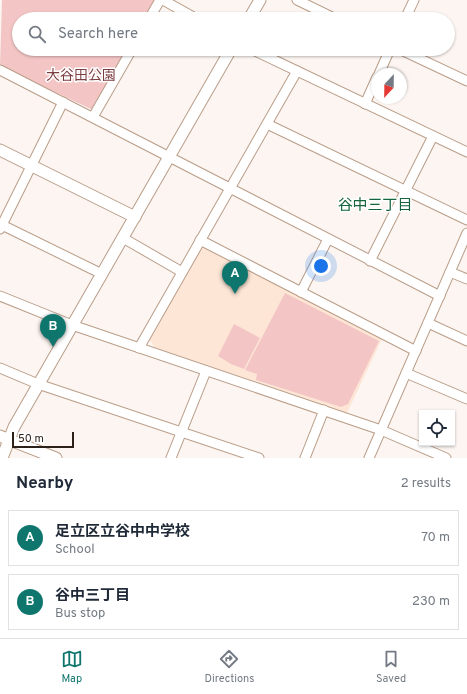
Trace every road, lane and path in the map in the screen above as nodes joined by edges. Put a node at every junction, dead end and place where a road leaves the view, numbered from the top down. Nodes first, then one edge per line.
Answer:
1 (161, 0) edge
2 (260, 0) edge
3 (297, 0) edge
4 (414, 0) edge
5 (153, 12) edge
6 (184, 12) edge
7 (253, 12) edge
8 (322, 12) edge
9 (408, 12) edge
10 (128, 56) edge
11 (227, 56) edge
12 (266, 56) edge
13 (387, 56) edge
14 (414, 56) edge
15 (382, 68) edge
16 (0, 70) edge
17 (297, 71) junction
18 (467, 81) edge
19 (371, 90) edge
20 (63, 102) junction
21 (365, 104) junction
22 (93, 117) junction
23 (267, 124) junction
24 (433, 136) junction
25 (0, 150) edge
26 (467, 152) edge
27 (169, 158) junction
28 (31, 166) junction
29 (230, 189) junction
30 (406, 191) junction
31 (135, 216) junction
32 (467, 220) edge
33 (1, 226) edge
34 (467, 233) edge
35 (123, 238) junction
36 (328, 239) junction
37 (200, 240) junction
38 (370, 261) junction
39 (182, 272) junction
40 (450, 272) junction
41 (102, 274) junction
42 (467, 279) edge
43 (301, 292) junction
44 (0, 296) edge
45 (440, 296) junction
46 (428, 323) junction
47 (72, 324) junction
48 (467, 341) edge
49 (139, 348) junction
50 (416, 351) junction
51 (0, 368) edge
52 (206, 371) junction
53 (406, 373) junction
54 (38, 384) junction
55 (467, 399) edge
56 (324, 410) junction
57 (381, 430) junction
58 (182, 432) junction
59 (4, 438) edge
60 (2, 458) edge
61 (56, 458) edge
62 (171, 458) edge
63 (259, 458) edge
64 (305, 458) edge
65 (369, 458) edge
66 (446, 458) edge

1 - 5 street
1 - 6 street
2 - 7 street
3 - 8 street
4 - 9 street
10 - 22 street
11 - 27 street
12 - 17 street
13 - 15 street
14 - 18 street
16 - 20 street
17 - 21 street
17 - 23 street
19 - 21 street
20 - 22 street
20 - 28 street
21 - 24 street
22 - 27 street
23 - 29 street
23 - 30 street
24 - 26 street
24 - 30 street
25 - 28 street
27 - 29 street
27 - 31 street
28 - 31 street
28 - 33 street
29 - 36 street
29 - 37 street
30 - 32 street
30 - 38 street
31 - 35 street
33 - 41 street
34 - 40 street
35 - 39 street
35 - 41 street
36 - 38 street
36 - 43 street
37 - 39 street
37 - 43 street
38 - 45 street
39 - 49 street
40 - 42 street
40 - 45 street
41 - 47 street
43 - 50 street
44 - 47 street
45 - 46 street
46 - 48 street
46 - 50 street
47 - 49 street
47 - 54 street
49 - 52 street
50 - 53 street
51 - 54 street
52 - 56 street
52 - 58 street
53 - 55 street
53 - 57 street
54 - 58 street
54 - 59 street
56 - 57 street
56 - 64 street
57 - 65 street
57 - 66 street
58 - 62 street
58 - 63 street
59 - 60 street
59 - 61 street

